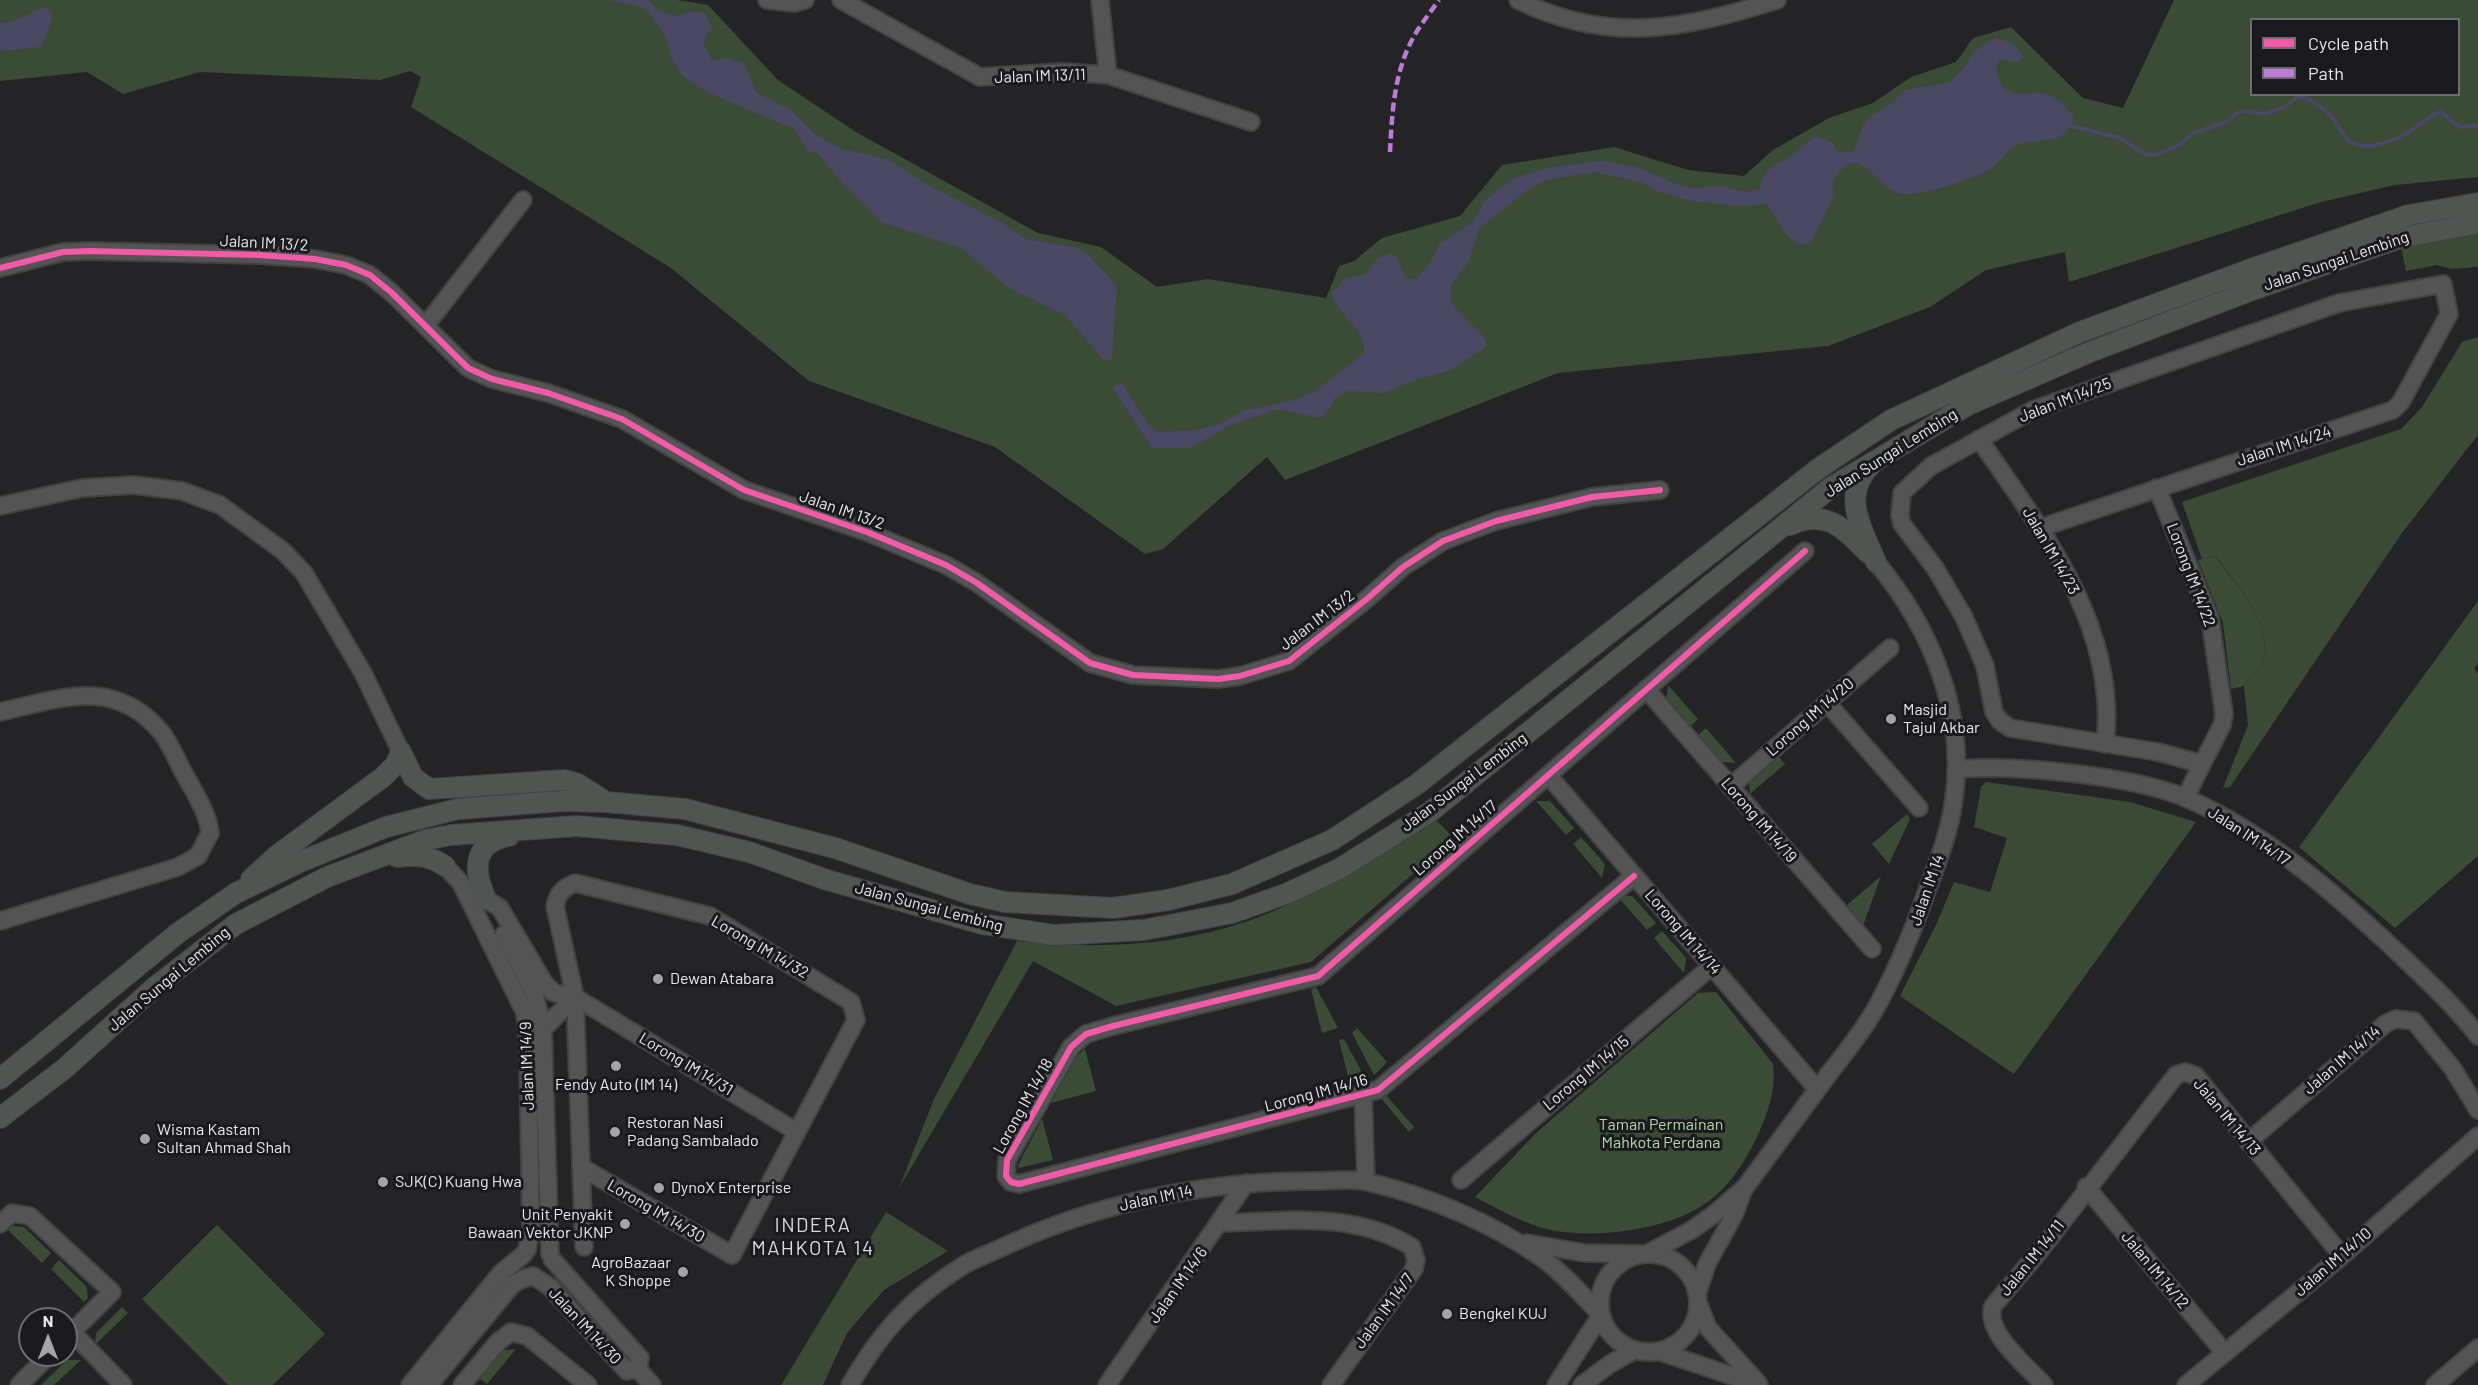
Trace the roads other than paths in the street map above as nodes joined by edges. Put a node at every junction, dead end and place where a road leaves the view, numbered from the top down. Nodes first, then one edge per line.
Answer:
1 (767, 0) edge
2 (806, 0) edge
3 (841, 0) edge
4 (1100, 0) edge
5 (1518, 0) edge
6 (1777, 0) edge
7 (1108, 75) junction
8 (1251, 122) dead end
9 (523, 200) dead end
10 (2478, 203) edge
11 (2478, 223) edge
12 (0, 268) edge
13 (2443, 284) joint
14 (426, 325) junction
15 (1979, 439) junction
16 (1879, 457) junction
17 (2157, 488) junction
18 (1660, 490) dead end
19 (0, 506) edge
20 (2040, 528) junction
21 (1781, 529) junction
22 (1805, 551) dead end
23 (1876, 561) junction
24 (1890, 648) dead end
25 (1646, 689) junction
26 (1827, 703) junction
27 (0, 712) edge
28 (2105, 744) junction
29 (401, 752) junction
30 (2202, 764) junction
31 (1957, 769) junction
32 (1548, 775) junction
33 (1730, 787) junction
34 (2185, 798) junction
35 (606, 802) junction
36 (1919, 808) dead end
37 (577, 826) junction
38 (378, 858) junction
39 (445, 866) joint
40 (1634, 876) junction
41 (236, 893) junction
42 (486, 899) junction
43 (0, 921) edge
44 (1872, 949) dead end
45 (1712, 966) junction
46 (575, 997) junction
47 (543, 1029) junction
48 (2478, 1036) edge
49 (1071, 1047) joint
50 (0, 1079) edge
51 (1817, 1089) junction
52 (1364, 1094) junction
53 (2478, 1110) edge
54 (0, 1118) edge
55 (797, 1132) junction
56 (2478, 1136) edge
57 (2248, 1142) junction
58 (581, 1167) junction
59 (1008, 1179) joint
60 (1461, 1180) dead end
61 (1366, 1182) junction
62 (1246, 1183) junction
63 (2086, 1187) junction
64 (1744, 1189) junction
65 (6, 1219) edge
66 (1221, 1223) junction
67 (1515, 1240) junction
68 (584, 1247) dead end
69 (525, 1252) junction
70 (1646, 1254) junction
71 (2342, 1256) junction
72 (551, 1257) junction
73 (533, 1276) junction
74 (1698, 1299) junction
75 (1601, 1315) junction
76 (78, 1326) edge
77 (78, 1343) edge
78 (2478, 1348) edge
79 (1635, 1350) junction
80 (1658, 1351) junction
81 (2224, 1352) junction
82 (37, 1367) edge
83 (638, 1369) junction
84 (19, 1385) edge
85 (123, 1385) edge
86 (410, 1385) edge
87 (429, 1385) edge
88 (462, 1385) edge
89 (588, 1385) edge
90 (652, 1385) edge
91 (850, 1385) edge
92 (1107, 1385) edge
93 (1331, 1385) edge
94 (1556, 1385) edge
95 (1582, 1385) edge
96 (1759, 1385) edge
97 (2044, 1385) edge
98 (2186, 1385) edge
99 (2435, 1385) edge

1 - 2 street
3 - 7 street, Jalan IM 13/11
4 - 7 street
5 - 6 street
7 - 8 street, Jalan IM 13/11
9 - 14 street
10 - 35 main road, Jalan Sungai Lembing
11 - 16 main road, Jalan Sungai Lembing
12 - 14 street, Jalan IM 13/2
13 - 15 street, Jalan IM 14/25
13 - 17 street, Jalan IM 14/24
14 - 18 street, Jalan IM 13/2
15 - 20 street, Jalan IM 14/23
15 - 28 street, Jalan IM 14/25
16 - 21 main road, Jalan Sungai Lembing
16 - 23 main road
17 - 20 street, Jalan IM 14/24
17 - 30 street, Lorong IM 14/22
19 - 29 street
20 - 28 street, Jalan IM 14/23
21 - 23 main road
21 - 37 main road, Jalan Sungai Lembing
22 - 25 street, Lorong IM 14/17
23 - 31 street, Jalan IM 14
24 - 26 street, Lorong IM 14/20
25 - 32 street, Lorong IM 14/17
25 - 33 street, Lorong IM 14/19
26 - 33 street, Lorong IM 14/20
26 - 36 street
27 - 43 street
28 - 30 street
29 - 35 main road
29 - 41 main road
30 - 34 street, Lorong IM 14/22
31 - 34 street, Jalan IM 14/17
31 - 51 street, Jalan IM 14
32 - 40 street, Lorong IM 14/14
32 - 49 street, Lorong IM 14/17
33 - 44 street, Lorong IM 14/19
34 - 48 street, Jalan IM 14/17
35 - 41 main road, Jalan Sungai Lembing
37 - 38 main road, Jalan Sungai Lembing
37 - 42 main road
38 - 39 main road
38 - 54 main road, Jalan Sungai Lembing
39 - 69 street, Jalan IM 14/9
40 - 45 street, Lorong IM 14/14
40 - 52 street, Lorong IM 14/16
41 - 50 main road, Jalan Sungai Lembing
42 - 46 street, Lorong IM 14/31
42 - 47 street, Jalan IM 14/9
45 - 51 street, Lorong IM 14/14
45 - 60 street, Lorong IM 14/15
46 - 47 street
46 - 55 street, Lorong IM 14/31
46 - 55 street, Lorong IM 14/32
46 - 58 street
47 - 72 street, Jalan IM 14/9
49 - 59 street, Lorong IM 14/18
51 - 64 street, Jalan IM 14
52 - 59 street, Lorong IM 14/16
52 - 61 street
53 - 57 street, Jalan IM 14/14
55 - 58 street, Lorong IM 14/30
56 - 71 street, Jalan IM 14/10
57 - 63 street, Jalan IM 14/13
57 - 71 street, Jalan IM 14/13
58 - 68 street
61 - 62 street, Jalan IM 14
61 - 67 street, Jalan IM 14
62 - 66 street, Jalan IM 14/6
62 - 91 street, Jalan IM 14
63 - 81 street, Jalan IM 14/12
63 - 97 street, Jalan IM 14/11
64 - 70 street
64 - 74 street
65 - 76 street
66 - 92 street, Jalan IM 14/6
66 - 93 street, Jalan IM 14/7
67 - 70 street
67 - 75 street
69 - 72 street
69 - 73 street
69 - 86 street
70 - 74 street
70 - 75 street
71 - 81 street, Jalan IM 14/10
72 - 73 street
72 - 83 street, Jalan IM 14/30
73 - 83 street, Jalan IM 14/30
73 - 87 street
74 - 80 street
74 - 96 street
75 - 79 street
75 - 94 street
77 - 85 street
78 - 99 street
79 - 80 street
79 - 95 street
80 - 96 street
81 - 98 street, Jalan IM 14/10
82 - 84 street
83 - 90 street, Jalan IM 14/30
88 - 89 street

